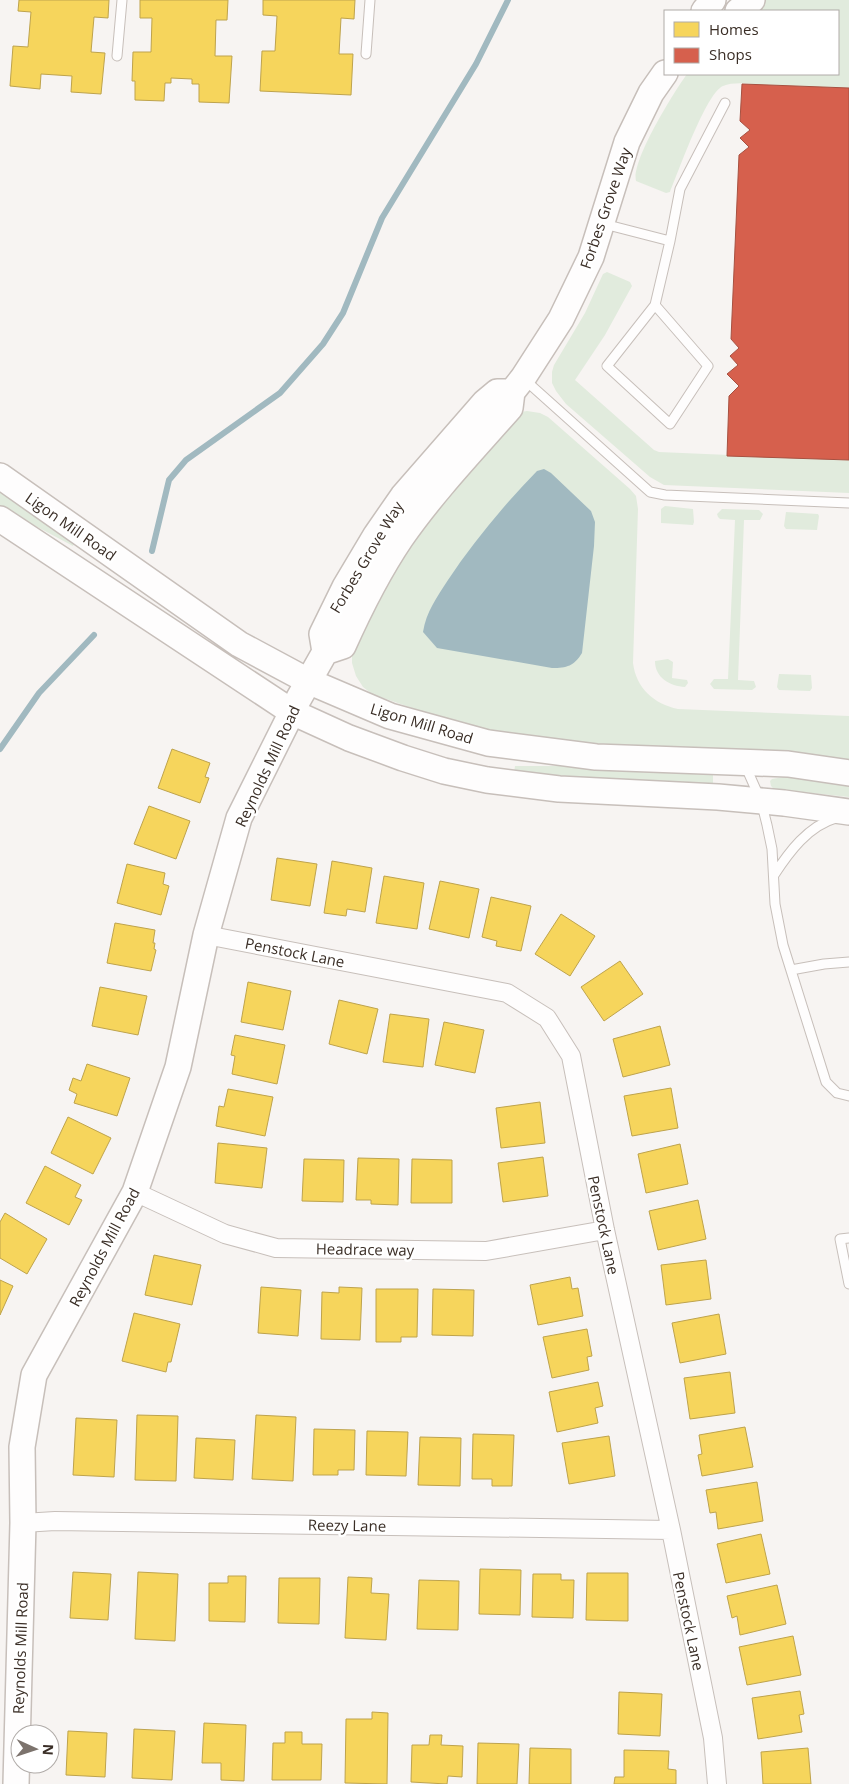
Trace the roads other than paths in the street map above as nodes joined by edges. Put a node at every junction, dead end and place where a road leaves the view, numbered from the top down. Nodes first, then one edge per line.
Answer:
1 (122, 0) edge
2 (370, 0) edge
3 (713, 0) edge
4 (752, 0) edge
5 (705, 10) edge
6 (739, 10) edge
7 (366, 54) dead end
8 (116, 56) dead end
9 (664, 75) edge
10 (725, 103) dead end
11 (601, 224) junction
12 (670, 241) junction
13 (655, 305) junction
14 (518, 385) junction
15 (0, 476) edge
16 (849, 503) edge
17 (0, 519) edge
18 (300, 697) junction
19 (744, 762) junction
20 (849, 773) edge
21 (761, 801) junction
22 (849, 813) edge
23 (774, 875) junction
24 (206, 935) junction
25 (849, 962) edge
26 (792, 970) junction
27 (849, 1096) edge
28 (135, 1192) junction
29 (604, 1230) junction
30 (849, 1238) edge
31 (849, 1284) edge
32 (23, 1523) junction
33 (671, 1530) junction
34 (16, 1784) edge
35 (717, 1784) edge

1 - 8 lane
2 - 7 lane
3 - 5 street
4 - 6 street
9 - 11 street, Forbes Grove Way
10 - 12 lane
11 - 12 lane
11 - 14 street, Forbes Grove Way
12 - 13 lane
13 - 13 lane
14 - 16 lane
14 - 18 street, Forbes Grove Way
15 - 18 street, Ligon Mill Road
17 - 18 street, Ligon Mill Road
18 - 19 street, Ligon Mill Road
18 - 21 street, Ligon Mill Road
18 - 24 street, Reynolds Mill Road
19 - 20 street, Ligon Mill Road
19 - 21 lane
21 - 22 street, Ligon Mill Road
21 - 23 lane
22 - 23 lane
23 - 26 lane
24 - 28 street, Reynolds Mill Road
24 - 29 street, Penstock Lane
25 - 26 lane
26 - 27 lane
28 - 29 street, Headrace way
28 - 32 street, Reynolds Mill Road
29 - 33 street, Penstock Lane
30 - 31 lane
32 - 33 street, Reezy Lane
32 - 34 street, Reynolds Mill Road
33 - 35 street, Penstock Lane

